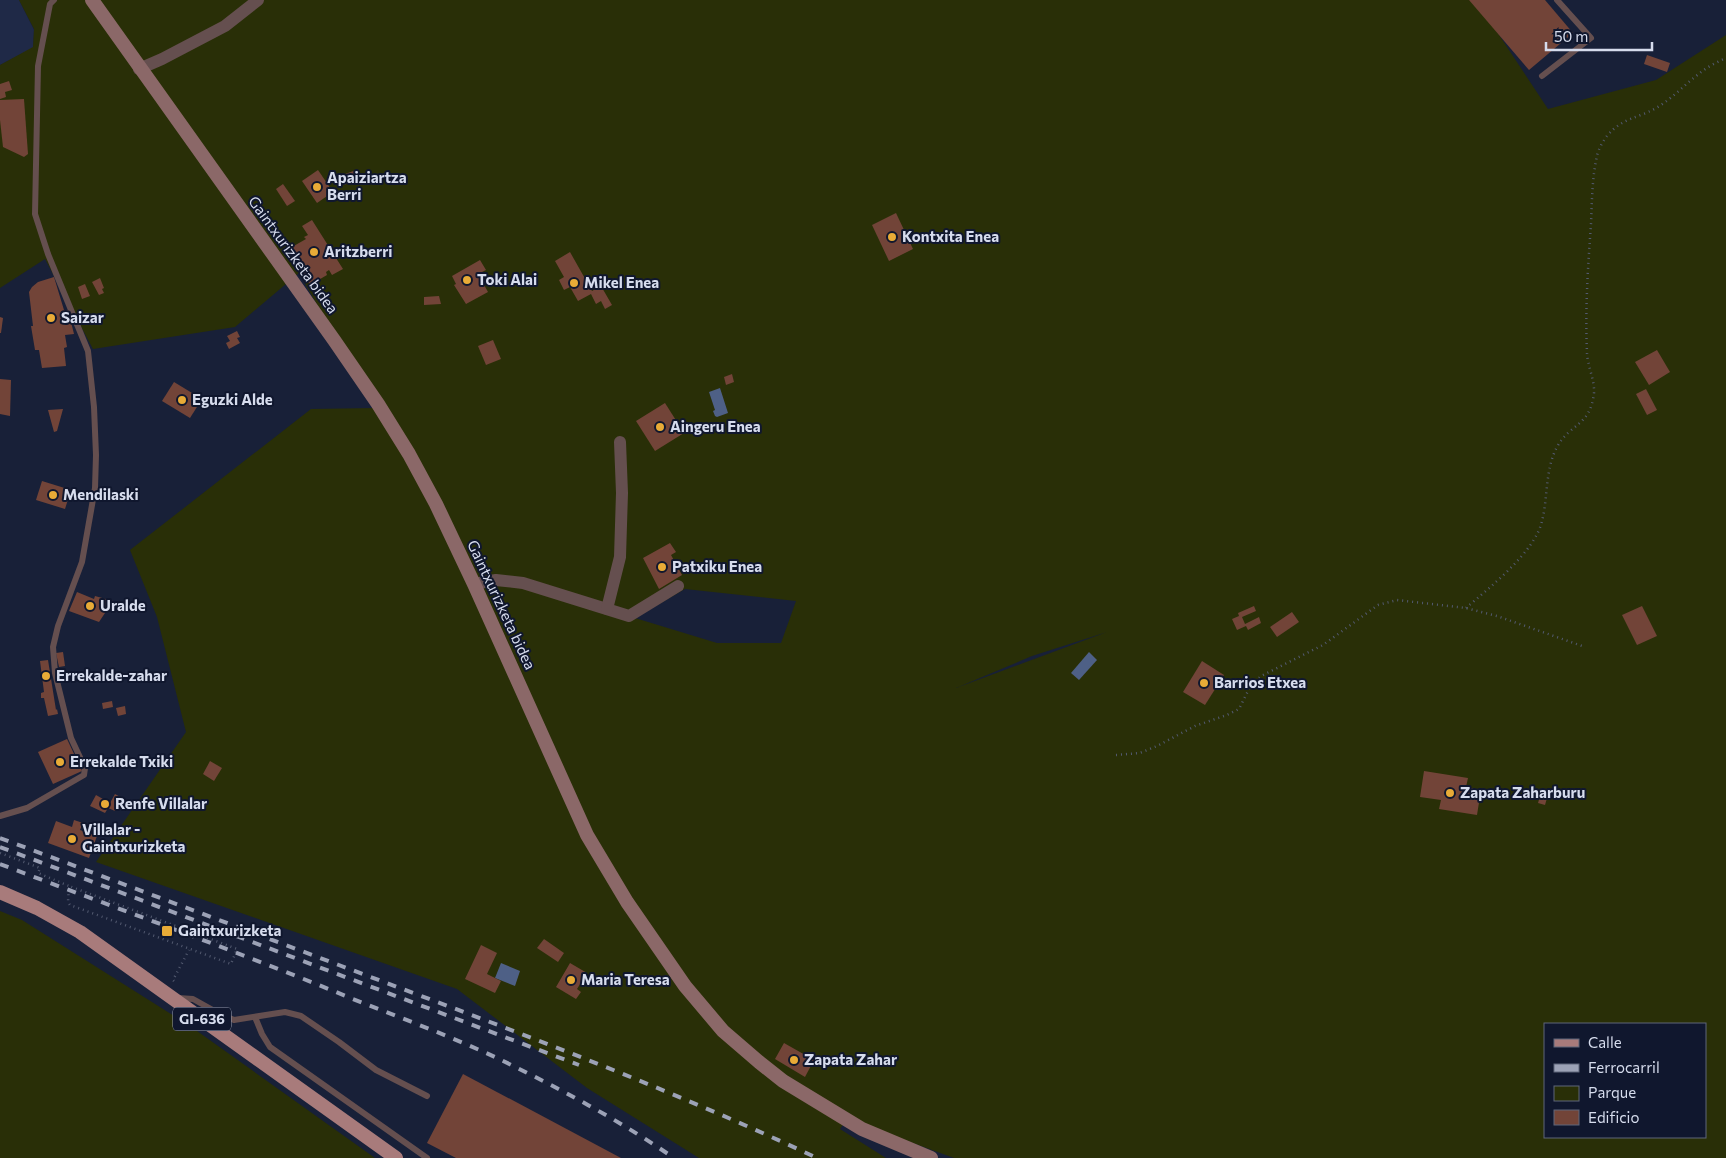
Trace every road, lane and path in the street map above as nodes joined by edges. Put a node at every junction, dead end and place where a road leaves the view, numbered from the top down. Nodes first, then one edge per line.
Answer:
1 (54, 0) edge
2 (92, 0) edge
3 (258, 0) edge
4 (1557, 0) edge
5 (1726, 58) edge
6 (139, 69) junction
7 (1542, 76) dead end
8 (620, 442) dead end
9 (474, 584) junction
10 (678, 586) dead end
11 (1466, 608) junction
12 (607, 609) junction
13 (1585, 647) dead end
14 (1116, 755) dead end
15 (0, 816) edge
16 (0, 853) edge
17 (69, 886) junction
18 (0, 892) edge
19 (188, 950) junction
20 (173, 998) junction
21 (193, 999) junction
22 (255, 1017) junction
23 (427, 1096) dead end
24 (396, 1158) edge
25 (427, 1158) edge
26 (931, 1158) edge

1 - 15 lane
2 - 6 main road, Gaintxurizketa bidea
3 - 6 street
4 - 7 lane
5 - 11 path
6 - 9 main road, Gaintxurizketa bidea
8 - 12 street
9 - 12 street
9 - 26 main road, Gaintxurizketa bidea
10 - 12 street
11 - 13 path
11 - 14 path
16 - 17 path
17 - 19 path
17 - 19 path
18 - 20 main road, GI-636
19 - 21 path
20 - 21 lane
20 - 24 main road, GI-636
21 - 22 lane
22 - 23 lane
22 - 25 lane

